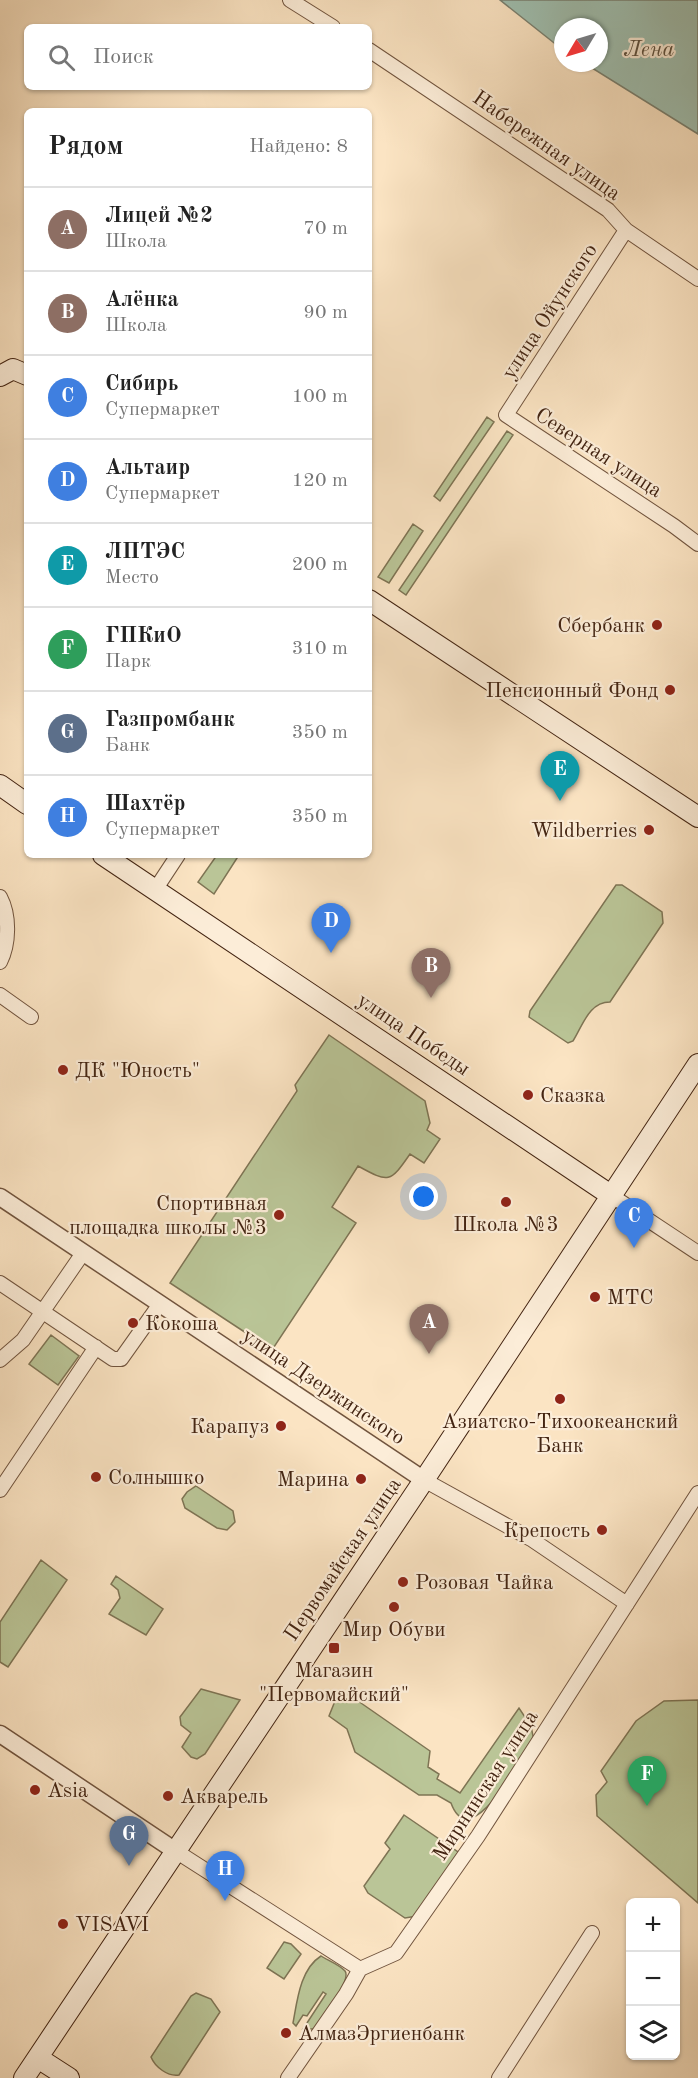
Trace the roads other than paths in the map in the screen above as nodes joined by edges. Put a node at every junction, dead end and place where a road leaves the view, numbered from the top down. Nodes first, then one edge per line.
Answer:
1 (290, 0) edge
2 (328, 24) edge
3 (372, 52) edge
4 (626, 230) junction
5 (698, 279) edge
6 (506, 415) joint
7 (698, 544) edge
8 (372, 602) edge
9 (0, 785) edge
10 (24, 802) edge
11 (698, 817) edge
12 (107, 858) edge
13 (176, 858) edge
14 (154, 890) junction
15 (0, 897) edge
16 (0, 962) edge
17 (0, 995) edge
18 (31, 1017) dead end
19 (698, 1064) edge
20 (612, 1196) junction
21 (0, 1197) edge
22 (83, 1253) junction
23 (698, 1253) edge
24 (0, 1283) edge
25 (160, 1304) junction
26 (43, 1311) junction
27 (96, 1347) junction
28 (0, 1360) edge
29 (424, 1480) junction
30 (0, 1490) edge
31 (698, 1494) edge
32 (627, 1604) junction
33 (0, 1734) edge
34 (174, 1850) junction
35 (592, 1933) dead end
36 (360, 1969) junction
37 (38, 2058) junction
38 (24, 2078) edge
39 (69, 2078) edge
40 (288, 2078) edge
41 (500, 2078) edge

1 - 2 street
3 - 4 street, Набережная улица
4 - 5 street, Набережная улица
4 - 6 street, улица Ойунского
6 - 7 street, Северная улица
8 - 11 main road
9 - 10 main road
12 - 14 main road, улица Победы
13 - 14 street
14 - 20 main road, улица Победы
15 - 16 street
17 - 18 street
19 - 20 main road, Первомайская улица
20 - 23 street, улица Победы
20 - 29 main road, Первомайская улица
21 - 22 street, улица Дзержинского
22 - 25 street, улица Дзержинского
22 - 26 street
24 - 26 street
25 - 27 street
25 - 29 street, улица Дзержинского
26 - 27 street
26 - 28 street
27 - 30 street
29 - 32 street, улица Дзержинского
29 - 34 main road, Первомайская улица
31 - 32 street, Мирнинская улица
32 - 36 street, Мирнинская улица
33 - 34 street
34 - 36 street
34 - 37 main road, Первомайская улица
35 - 41 street
36 - 40 street
37 - 38 main road, Первомайская улица
37 - 39 main road

